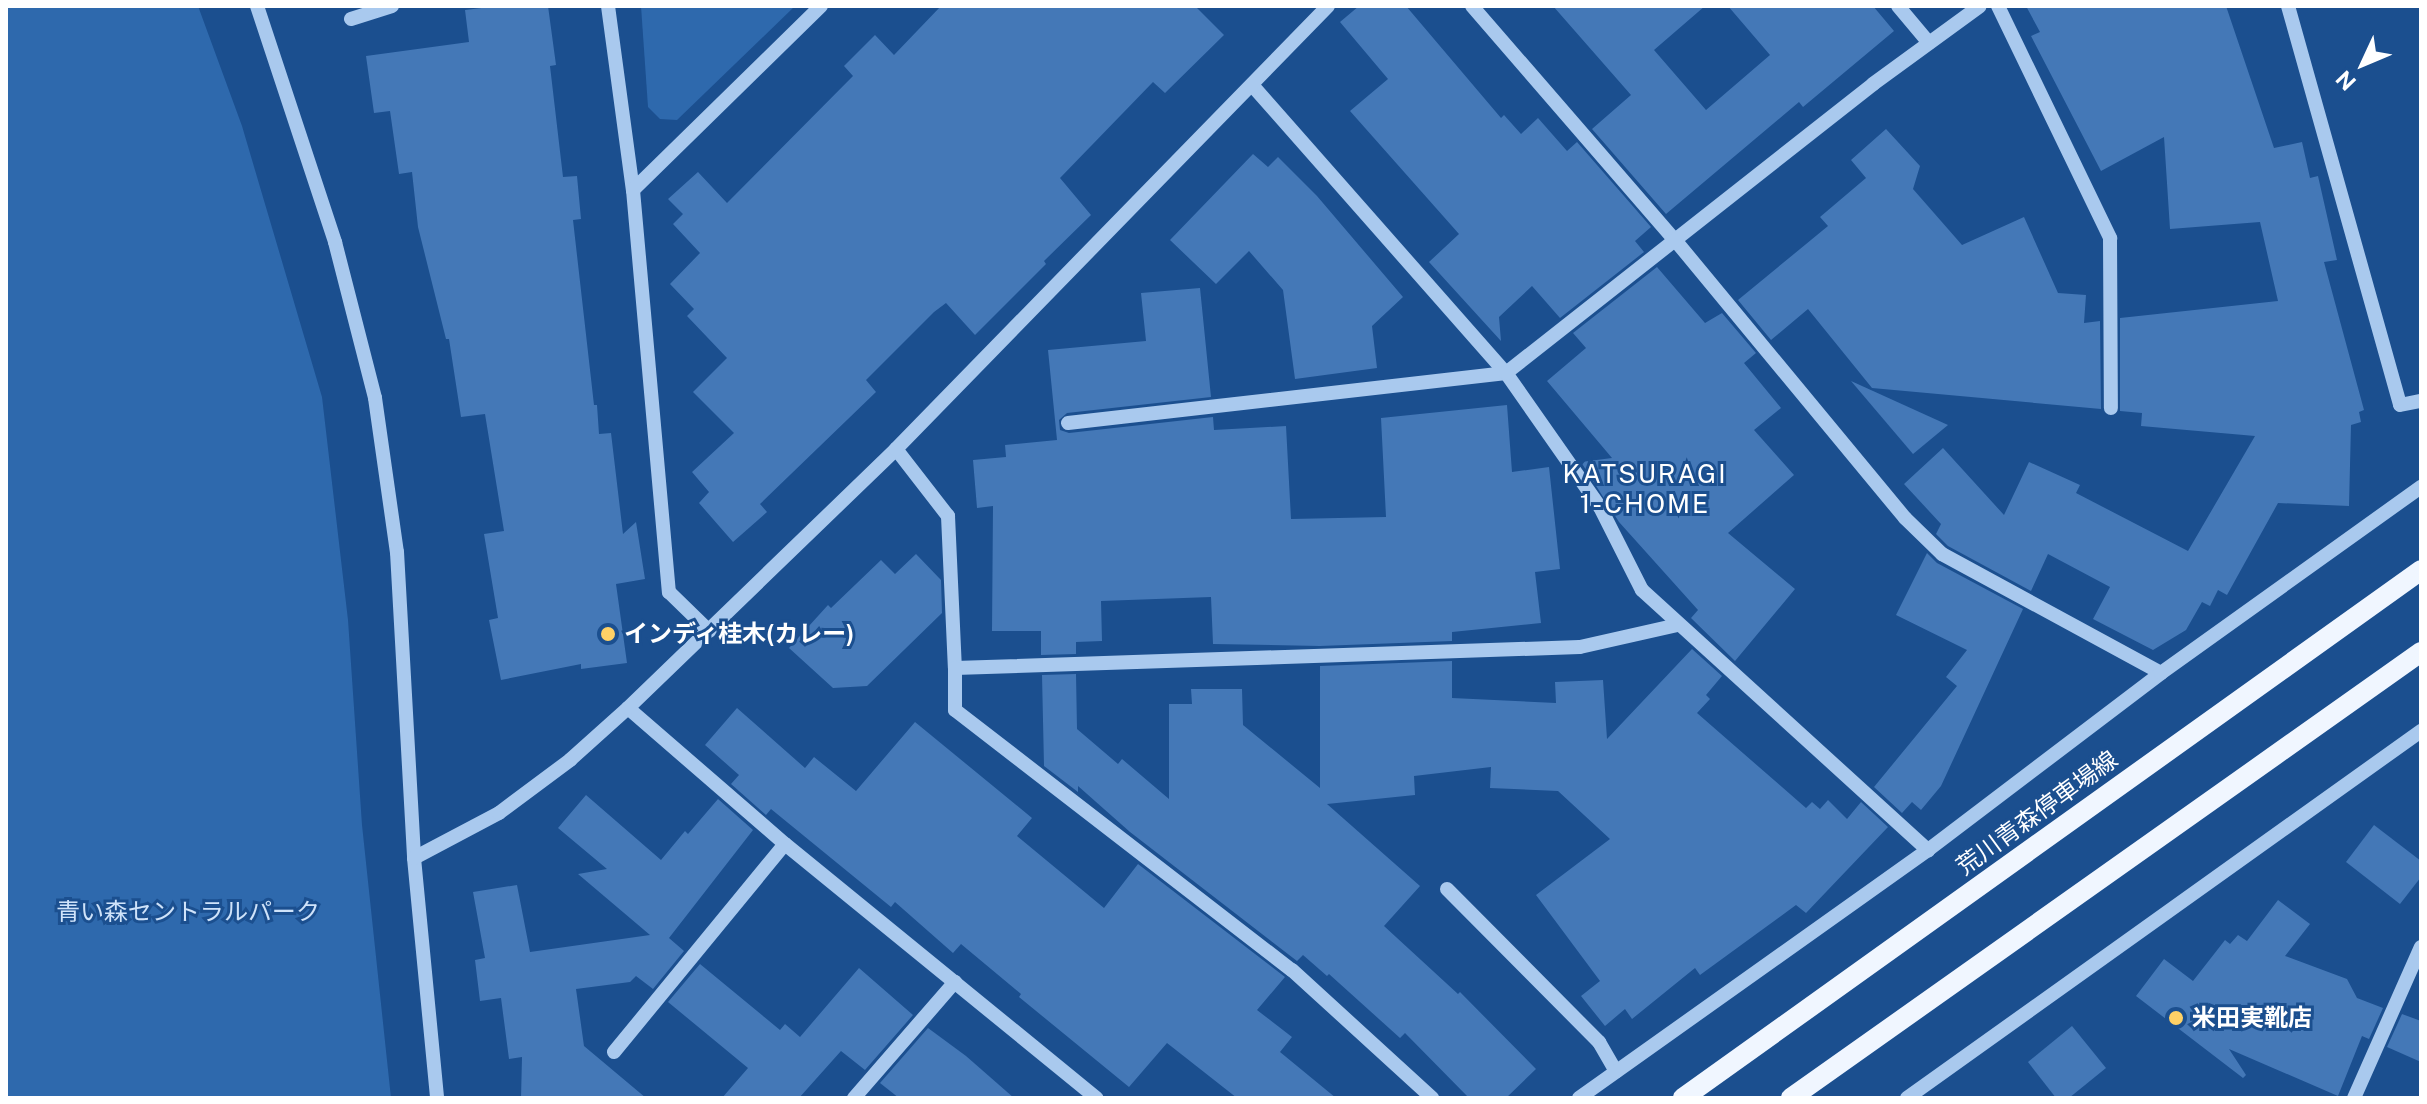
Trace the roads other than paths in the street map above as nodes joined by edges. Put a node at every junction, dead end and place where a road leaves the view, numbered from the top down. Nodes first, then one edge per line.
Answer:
1 (257, 6) edge
2 (392, 6) edge
3 (608, 6) edge
4 (821, 6) edge
5 (1328, 6) edge
6 (1472, 6) edge
7 (1898, 6) edge
8 (1980, 6) edge
9 (1998, 6) edge
10 (2288, 6) edge
11 (351, 19) dead end
12 (1929, 43) junction
13 (1252, 85) junction
14 (633, 190) junction
15 (1675, 240) junction
16 (1506, 373) junction
17 (2421, 401) edge
18 (2111, 408) dead end
19 (1068, 423) dead end
20 (896, 449) junction
21 (2421, 487) edge
22 (2421, 570) edge
23 (1678, 625) junction
24 (709, 631) junction
25 (2421, 652) edge
26 (955, 668) junction
27 (2161, 673) junction
28 (628, 708) junction
29 (2421, 731) edge
30 (785, 844) junction
31 (1928, 850) junction
32 (414, 858) junction
33 (1447, 889) dead end
34 (2421, 947) edge
35 (955, 982) junction
36 (614, 1052) dead end
37 (1616, 1072) junction
38 (437, 1098) edge
39 (854, 1098) edge
40 (1096, 1098) edge
41 (1432, 1098) edge
42 (1579, 1098) edge
43 (1683, 1098) edge
44 (1791, 1098) edge
45 (1907, 1098) edge
46 (2354, 1098) edge

1 - 32 street
2 - 11 street
3 - 14 street
4 - 14 street
5 - 13 street
6 - 15 street
7 - 12 street
8 - 12 street
9 - 18 street
10 - 17 street
12 - 15 street
13 - 16 street
13 - 20 street
14 - 24 street
15 - 16 street
15 - 27 street
16 - 19 street
16 - 23 street
20 - 24 street
20 - 26 street
21 - 27 street
22 - 43 main road, 荒川青森停車場線
23 - 26 street
23 - 31 street
24 - 28 street
25 - 44 main road
26 - 41 street
27 - 31 street
28 - 30 street
28 - 32 street
29 - 45 street
30 - 35 street
30 - 36 street
31 - 37 street
32 - 38 street
33 - 37 street
34 - 46 street
35 - 39 street
35 - 40 street
37 - 42 street

